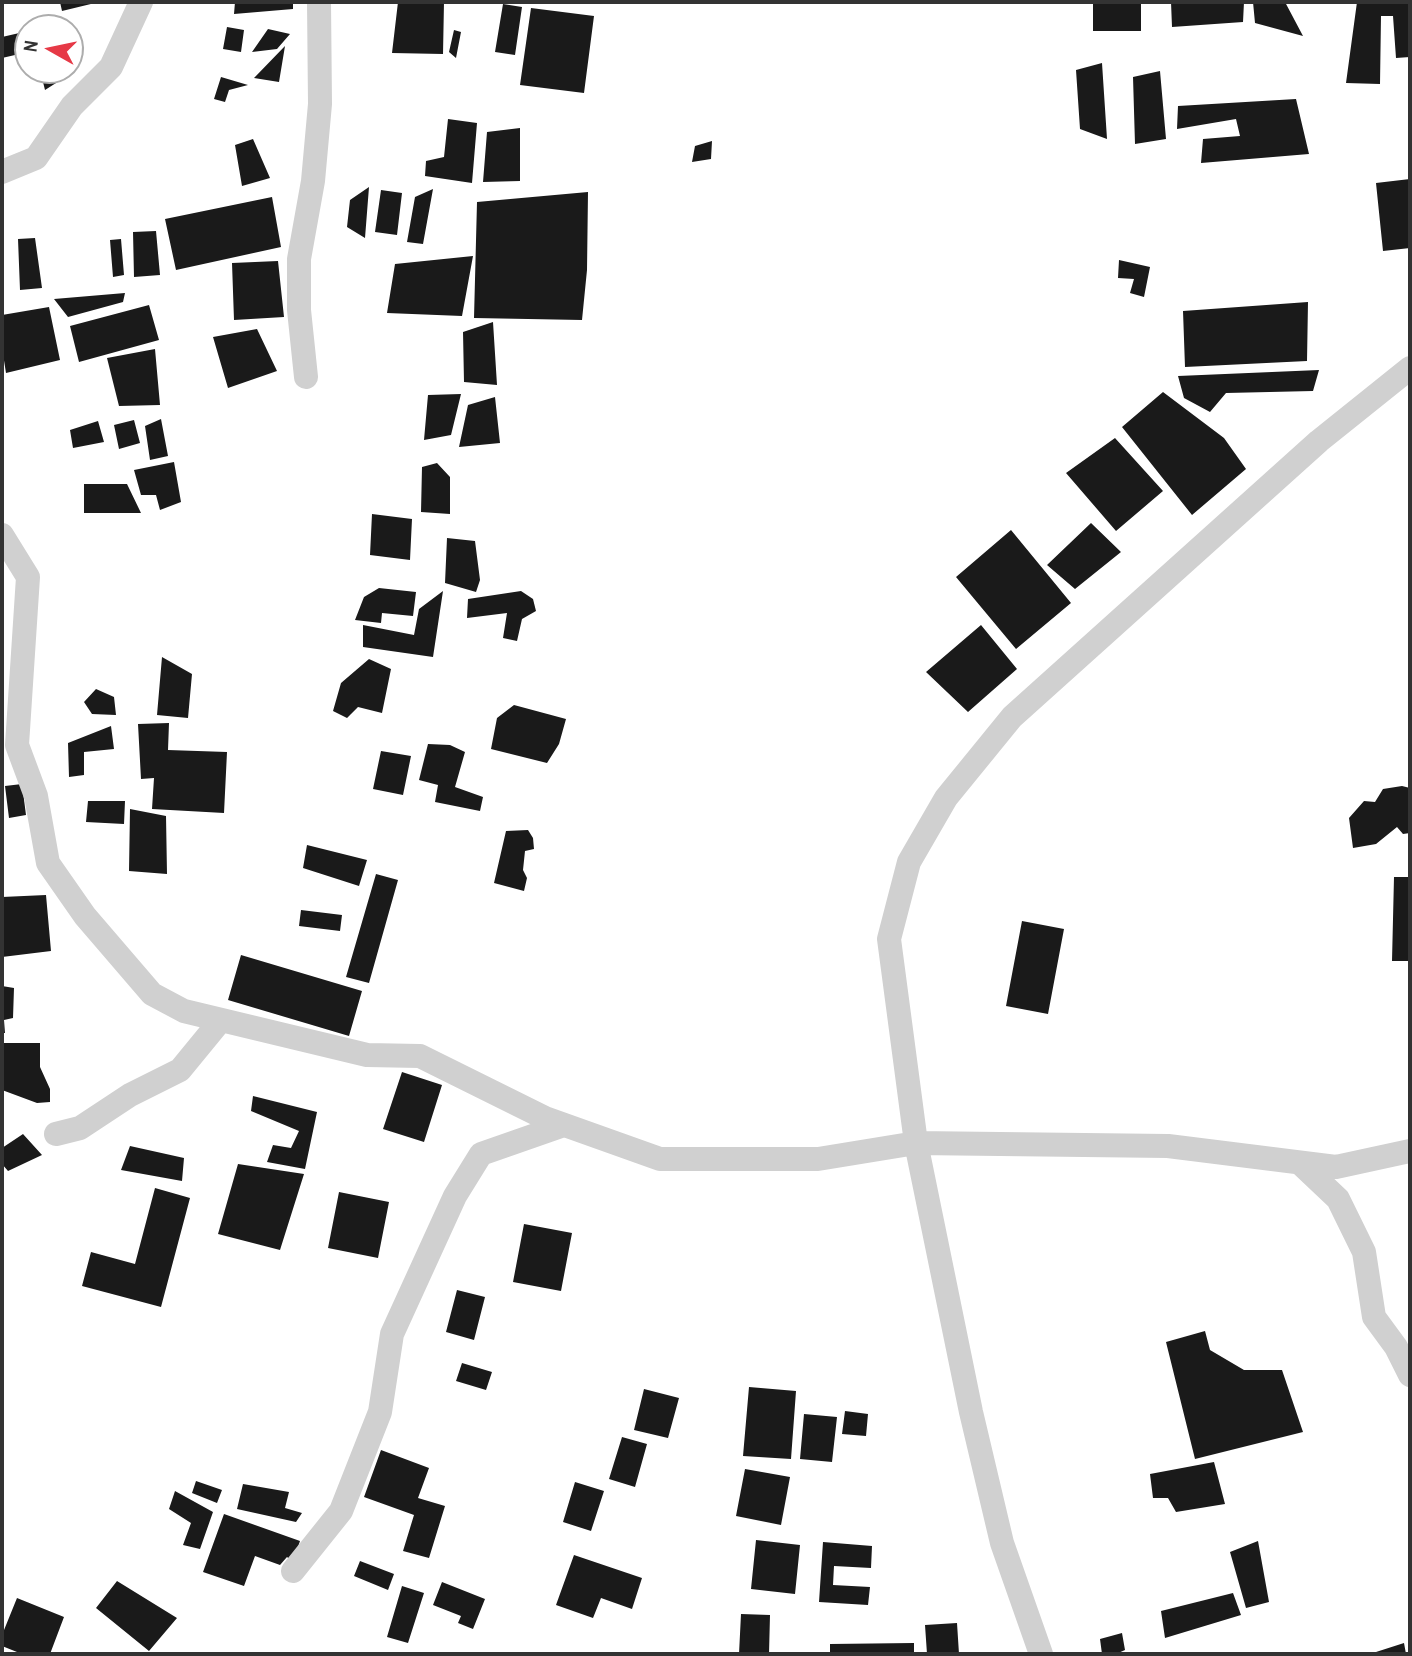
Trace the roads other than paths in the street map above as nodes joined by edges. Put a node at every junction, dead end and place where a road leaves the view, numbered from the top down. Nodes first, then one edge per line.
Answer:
1 (141, 2) edge
2 (319, 2) edge
3 (2, 172) edge
4 (1410, 368) edge
5 (306, 377) dead end
6 (2, 535) edge
7 (221, 1020) junction
8 (564, 1125) junction
9 (55, 1134) dead end
10 (916, 1143) junction
11 (1410, 1151) edge
12 (1301, 1164) junction
13 (1410, 1375) edge
14 (293, 1571) dead end
15 (1041, 1654) edge

1 - 3 street
2 - 5 street
4 - 10 street
6 - 7 street
7 - 8 street
7 - 9 street
8 - 10 street
8 - 14 street
10 - 12 street
10 - 15 street
11 - 12 street
12 - 13 street

